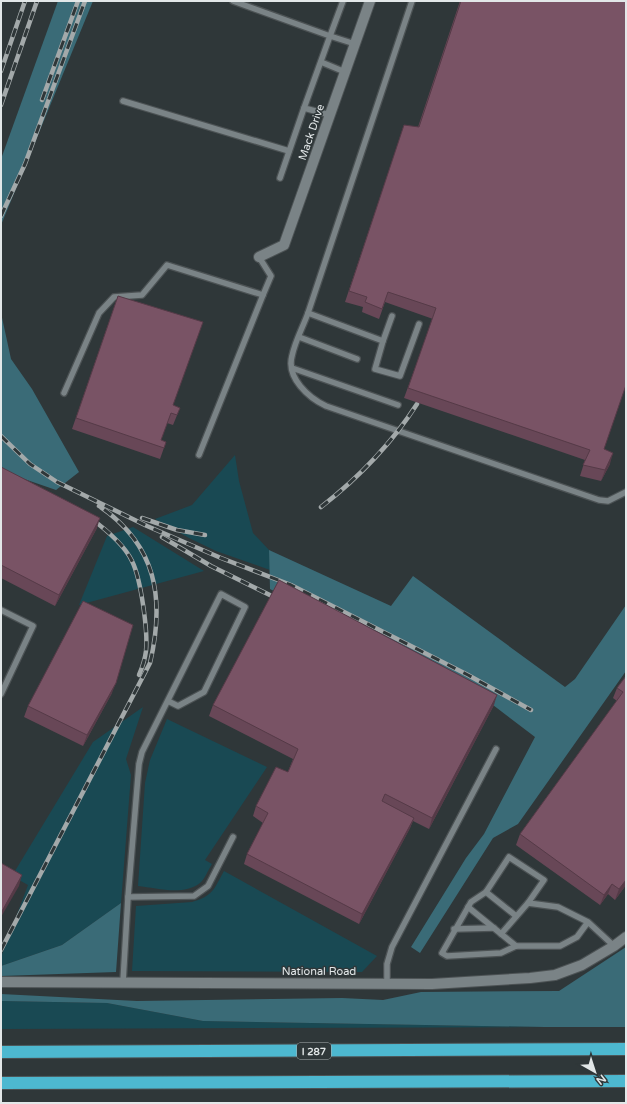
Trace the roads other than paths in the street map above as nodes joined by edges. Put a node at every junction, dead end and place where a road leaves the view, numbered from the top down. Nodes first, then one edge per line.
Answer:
1 (233, 1) edge
2 (343, 1) edge
3 (370, 1) edge
4 (412, 1) edge
5 (330, 36) junction
6 (355, 44) junction
7 (321, 62) junction
8 (345, 72) junction
9 (123, 101) dead end
10 (304, 108) junction
11 (330, 115) junction
12 (289, 151) junction
13 (280, 178) dead end
14 (259, 257) joint
15 (262, 295) junction
16 (308, 313) junction
17 (392, 316) dead end
18 (419, 324) dead end
19 (299, 337) junction
20 (383, 341) junction
21 (357, 359) dead end
22 (292, 368) junction
23 (64, 393) dead end
24 (398, 405) dead end
25 (198, 455) dead end
26 (626, 492) edge
27 (1, 610) edge
28 (1, 694) edge
29 (168, 701) junction
30 (496, 749) dead end
31 (233, 837) dead end
32 (486, 892) junction
33 (128, 897) junction
34 (528, 903) junction
35 (468, 907) junction
36 (516, 916) junction
37 (588, 922) junction
38 (494, 928) junction
39 (454, 930) junction
40 (502, 934) junction
41 (626, 938) edge
42 (516, 946) junction
43 (614, 946) junction
44 (1, 982) edge
45 (123, 982) junction
46 (387, 984) junction
47 (626, 1049) edge
48 (1, 1052) edge
49 (626, 1081) edge
50 (1, 1083) edge

1 - 5 lane
2 - 5 lane
3 - 6 street, Mack Drive
4 - 16 lane
5 - 6 lane
5 - 7 lane
6 - 8 street, Mack Drive
7 - 8 lane
7 - 10 lane
8 - 11 street, Mack Drive
9 - 12 lane
10 - 11 lane
10 - 12 lane
11 - 14 street, Mack Drive
12 - 13 lane
14 - 15 lane
15 - 23 lane
15 - 25 lane
16 - 19 lane
16 - 20 lane
17 - 20 lane
18 - 20 lane
19 - 21 lane
19 - 22 lane
22 - 24 lane
22 - 26 lane
27 - 28 lane
29 - 29 lane
29 - 33 lane
30 - 46 lane
31 - 33 lane
32 - 34 lane
32 - 35 lane
32 - 36 lane
33 - 45 lane
34 - 36 lane
34 - 37 lane
35 - 38 lane
35 - 39 lane
36 - 40 lane
37 - 42 lane
37 - 43 lane
38 - 39 lane
38 - 40 lane
39 - 42 lane
40 - 42 lane
41 - 43 street, National Road
43 - 46 street, National Road
44 - 45 street, National Road
45 - 46 street, National Road
47 - 48 highway, I 287
49 - 50 highway

